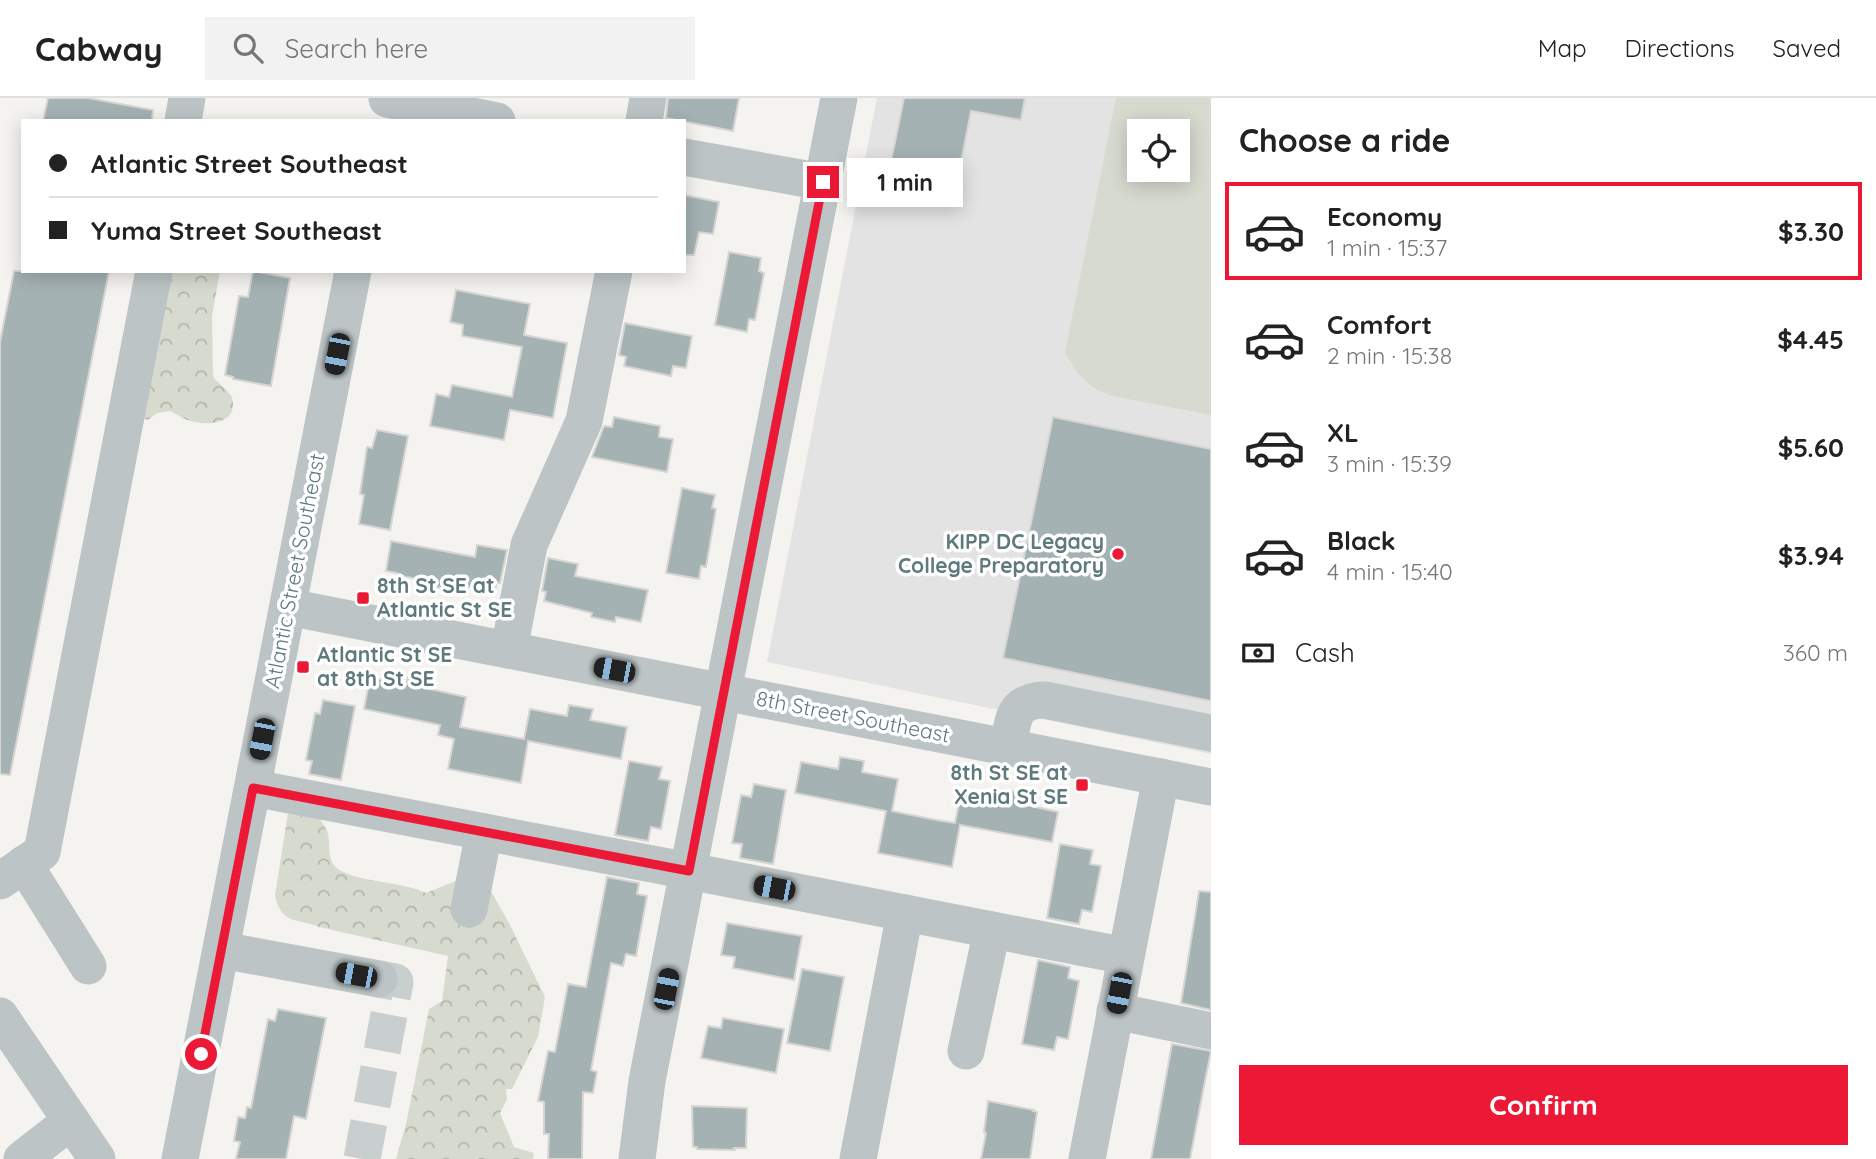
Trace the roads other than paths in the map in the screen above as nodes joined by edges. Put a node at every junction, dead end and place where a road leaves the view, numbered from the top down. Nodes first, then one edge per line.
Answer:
1 (187, 98) edge
2 (648, 98) edge
3 (839, 98) edge
4 (386, 106) edge
5 (183, 119) edge
6 (481, 119) edge
7 (644, 119) edge
8 (686, 157) edge
9 (823, 182) junction
10 (154, 273) edge
11 (354, 273) edge
12 (614, 273) edge
13 (288, 607) junction
14 (509, 650) junction
15 (724, 692) junction
16 (1211, 733) edge
17 (1008, 747) junction
18 (1161, 777) junction
19 (1211, 787) edge
20 (253, 788) junction
21 (484, 832) junction
22 (689, 871) junction
23 (12, 873) edge
24 (469, 909) dead end
25 (905, 913) junction
26 (992, 930) junction
27 (221, 950) junction
28 (1126, 956) junction
29 (88, 966) dead end
30 (379, 979) dead end
31 (1115, 1012) junction
32 (0, 1016) edge
33 (1211, 1031) edge
34 (966, 1051) dead end
35 (71, 1121) junction
36 (23, 1159) edge
37 (97, 1159) edge
38 (180, 1159) edge
39 (637, 1159) edge
40 (858, 1159) edge
41 (1087, 1159) edge

1 - 5 street
2 - 7 street
3 - 9 street
4 - 6 street
8 - 9 street
9 - 15 street
10 - 23 street
11 - 13 street, Atlantic Street Southeast
12 - 14 street
13 - 14 street, 8th Street Southeast
13 - 20 street, Atlantic Street Southeast
14 - 15 street, 8th Street Southeast
15 - 17 street, 8th Street Southeast
15 - 22 street
16 - 17 street
17 - 18 street, 8th Street Southeast
18 - 19 street, 8th Street Southeast
18 - 28 street
20 - 21 street
20 - 27 street, Atlantic Street Southeast
21 - 22 street
21 - 24 street
22 - 25 street
22 - 39 street
23 - 29 street
25 - 26 street
25 - 40 street
26 - 28 street
26 - 34 street
27 - 30 street
27 - 38 street, Atlantic Street Southeast
28 - 31 street
31 - 33 street
31 - 41 street
32 - 35 street
35 - 36 street
35 - 37 street

